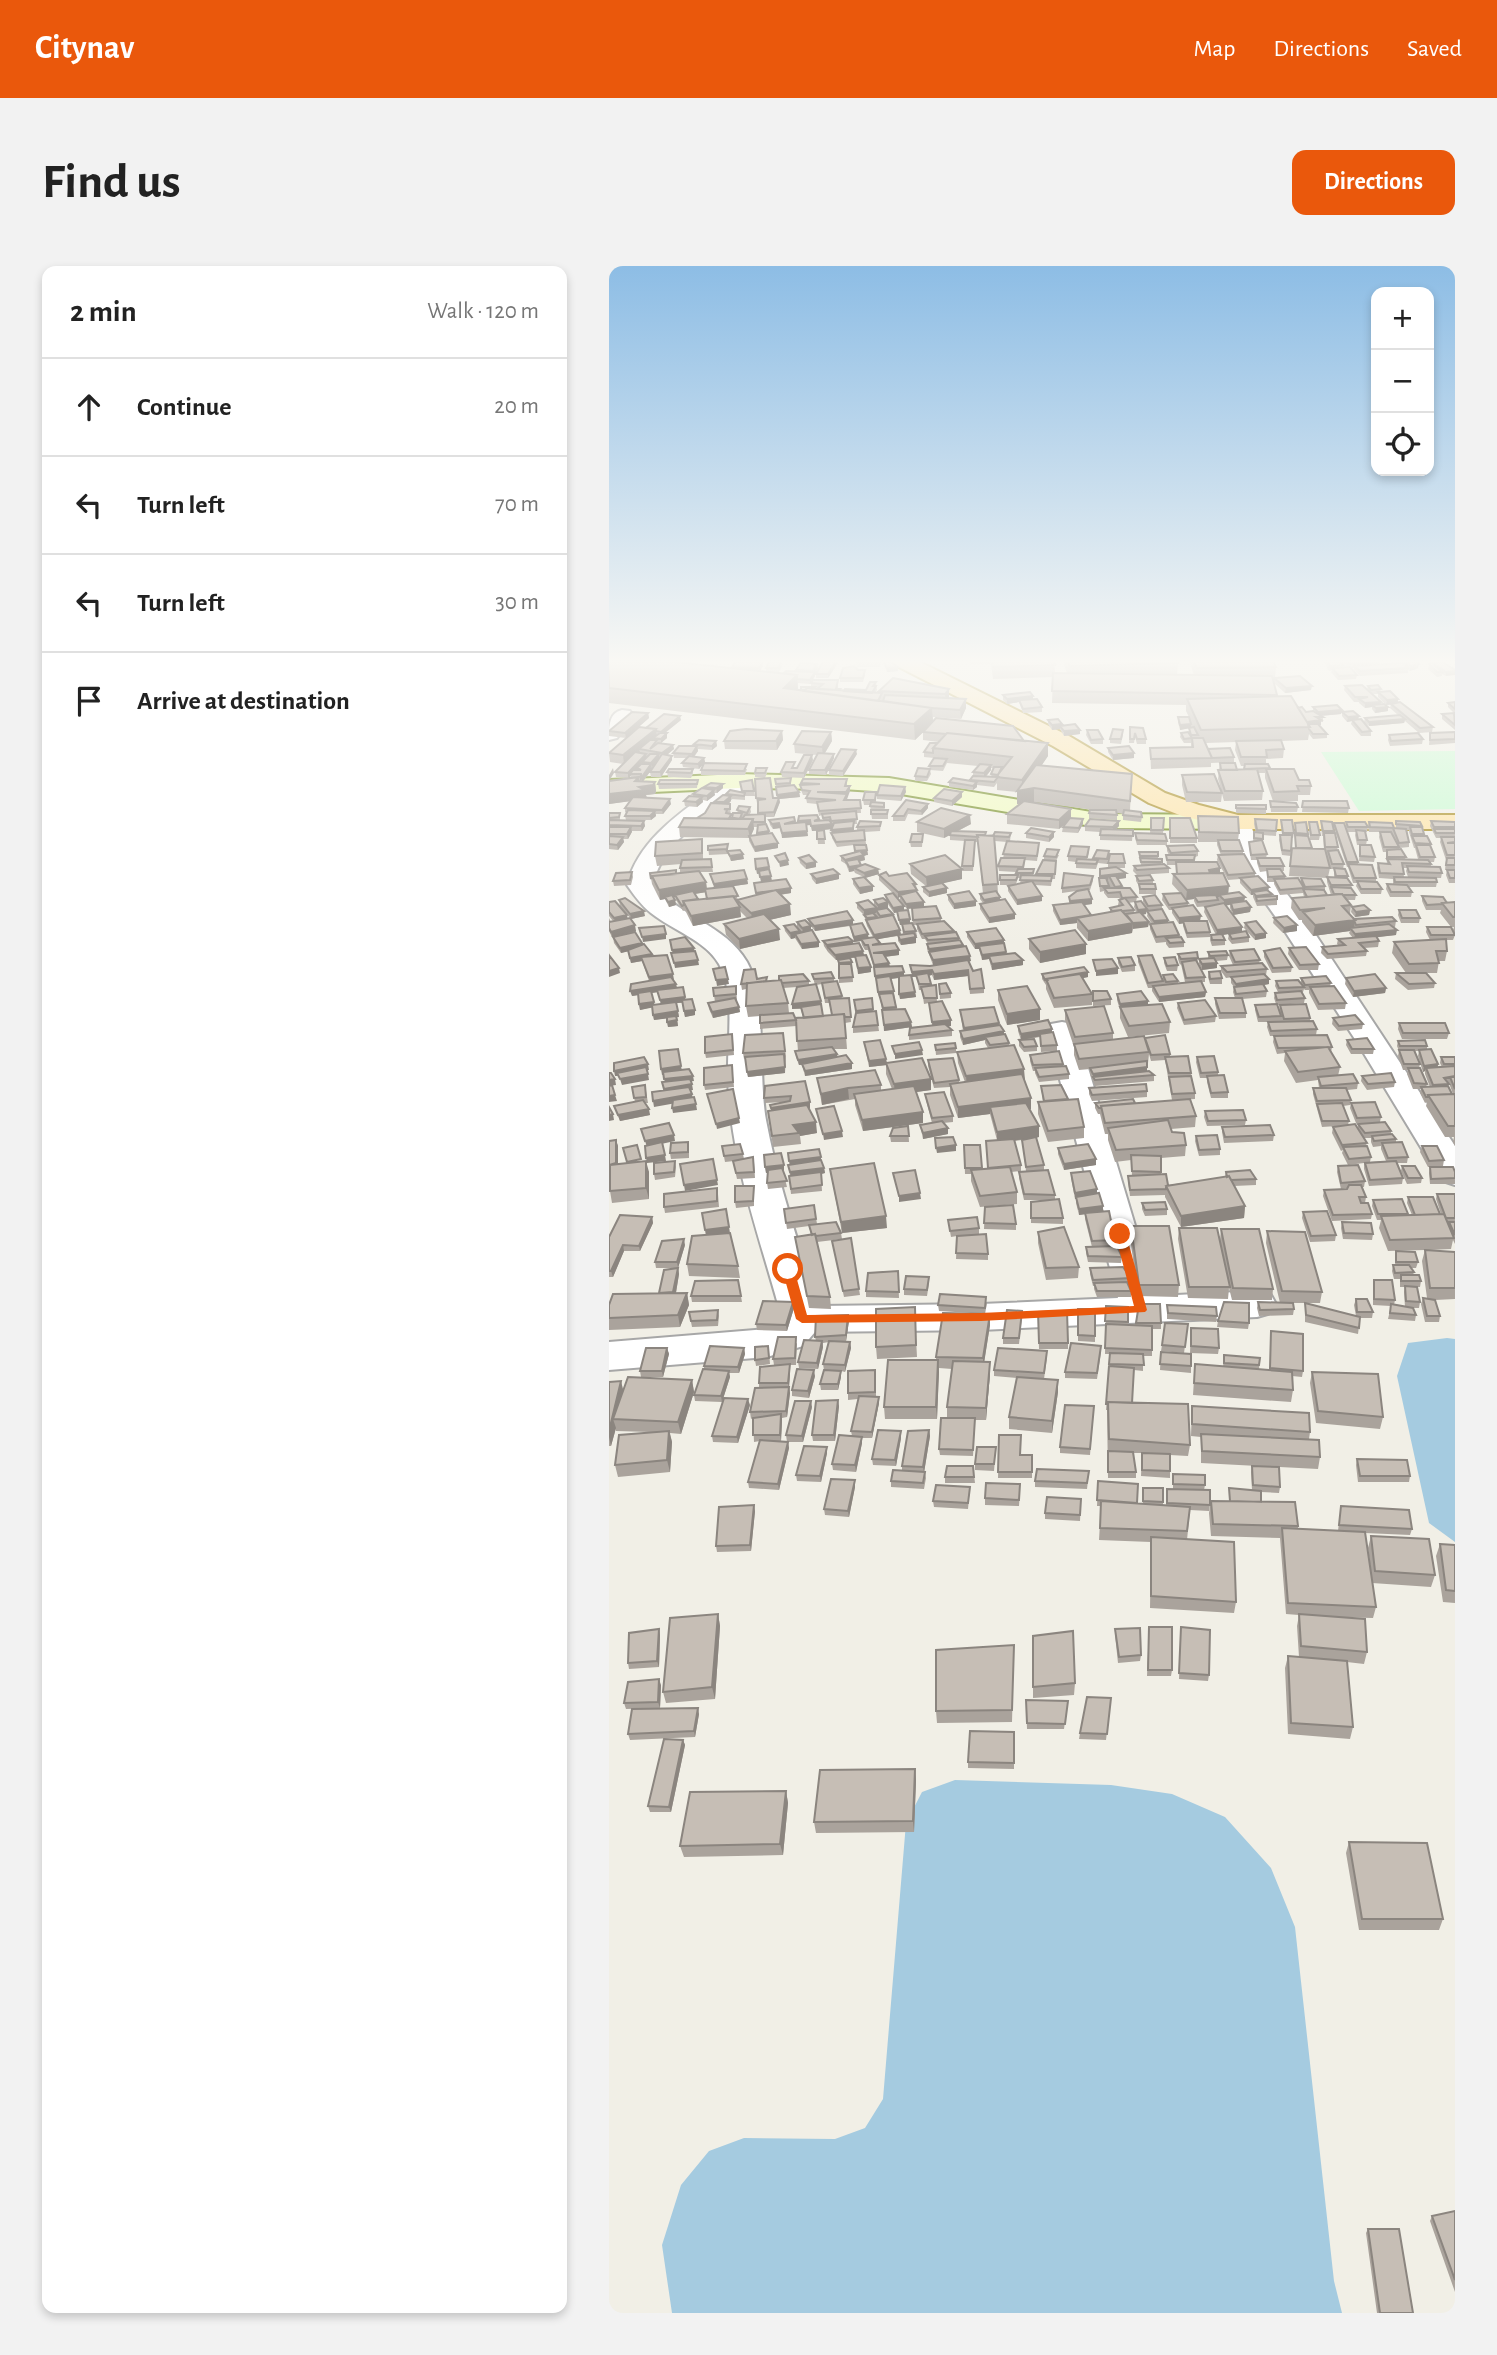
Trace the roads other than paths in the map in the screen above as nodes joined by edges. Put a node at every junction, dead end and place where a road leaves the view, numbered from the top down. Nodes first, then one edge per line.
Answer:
1 (1087, 757) edge
2 (739, 781) junction
3 (609, 787) edge
4 (1238, 822) junction
5 (1455, 822) edge
6 (1062, 1031) dead end
7 (1455, 1174) edge
8 (1257, 1304) edge
9 (1141, 1310) junction
10 (802, 1319) junction
11 (609, 1356) edge

1 - 4 main road
2 - 3 street
2 - 4 street
2 - 10 street
4 - 5 main road
4 - 7 street
6 - 9 street
8 - 9 street
9 - 10 street
10 - 11 street

